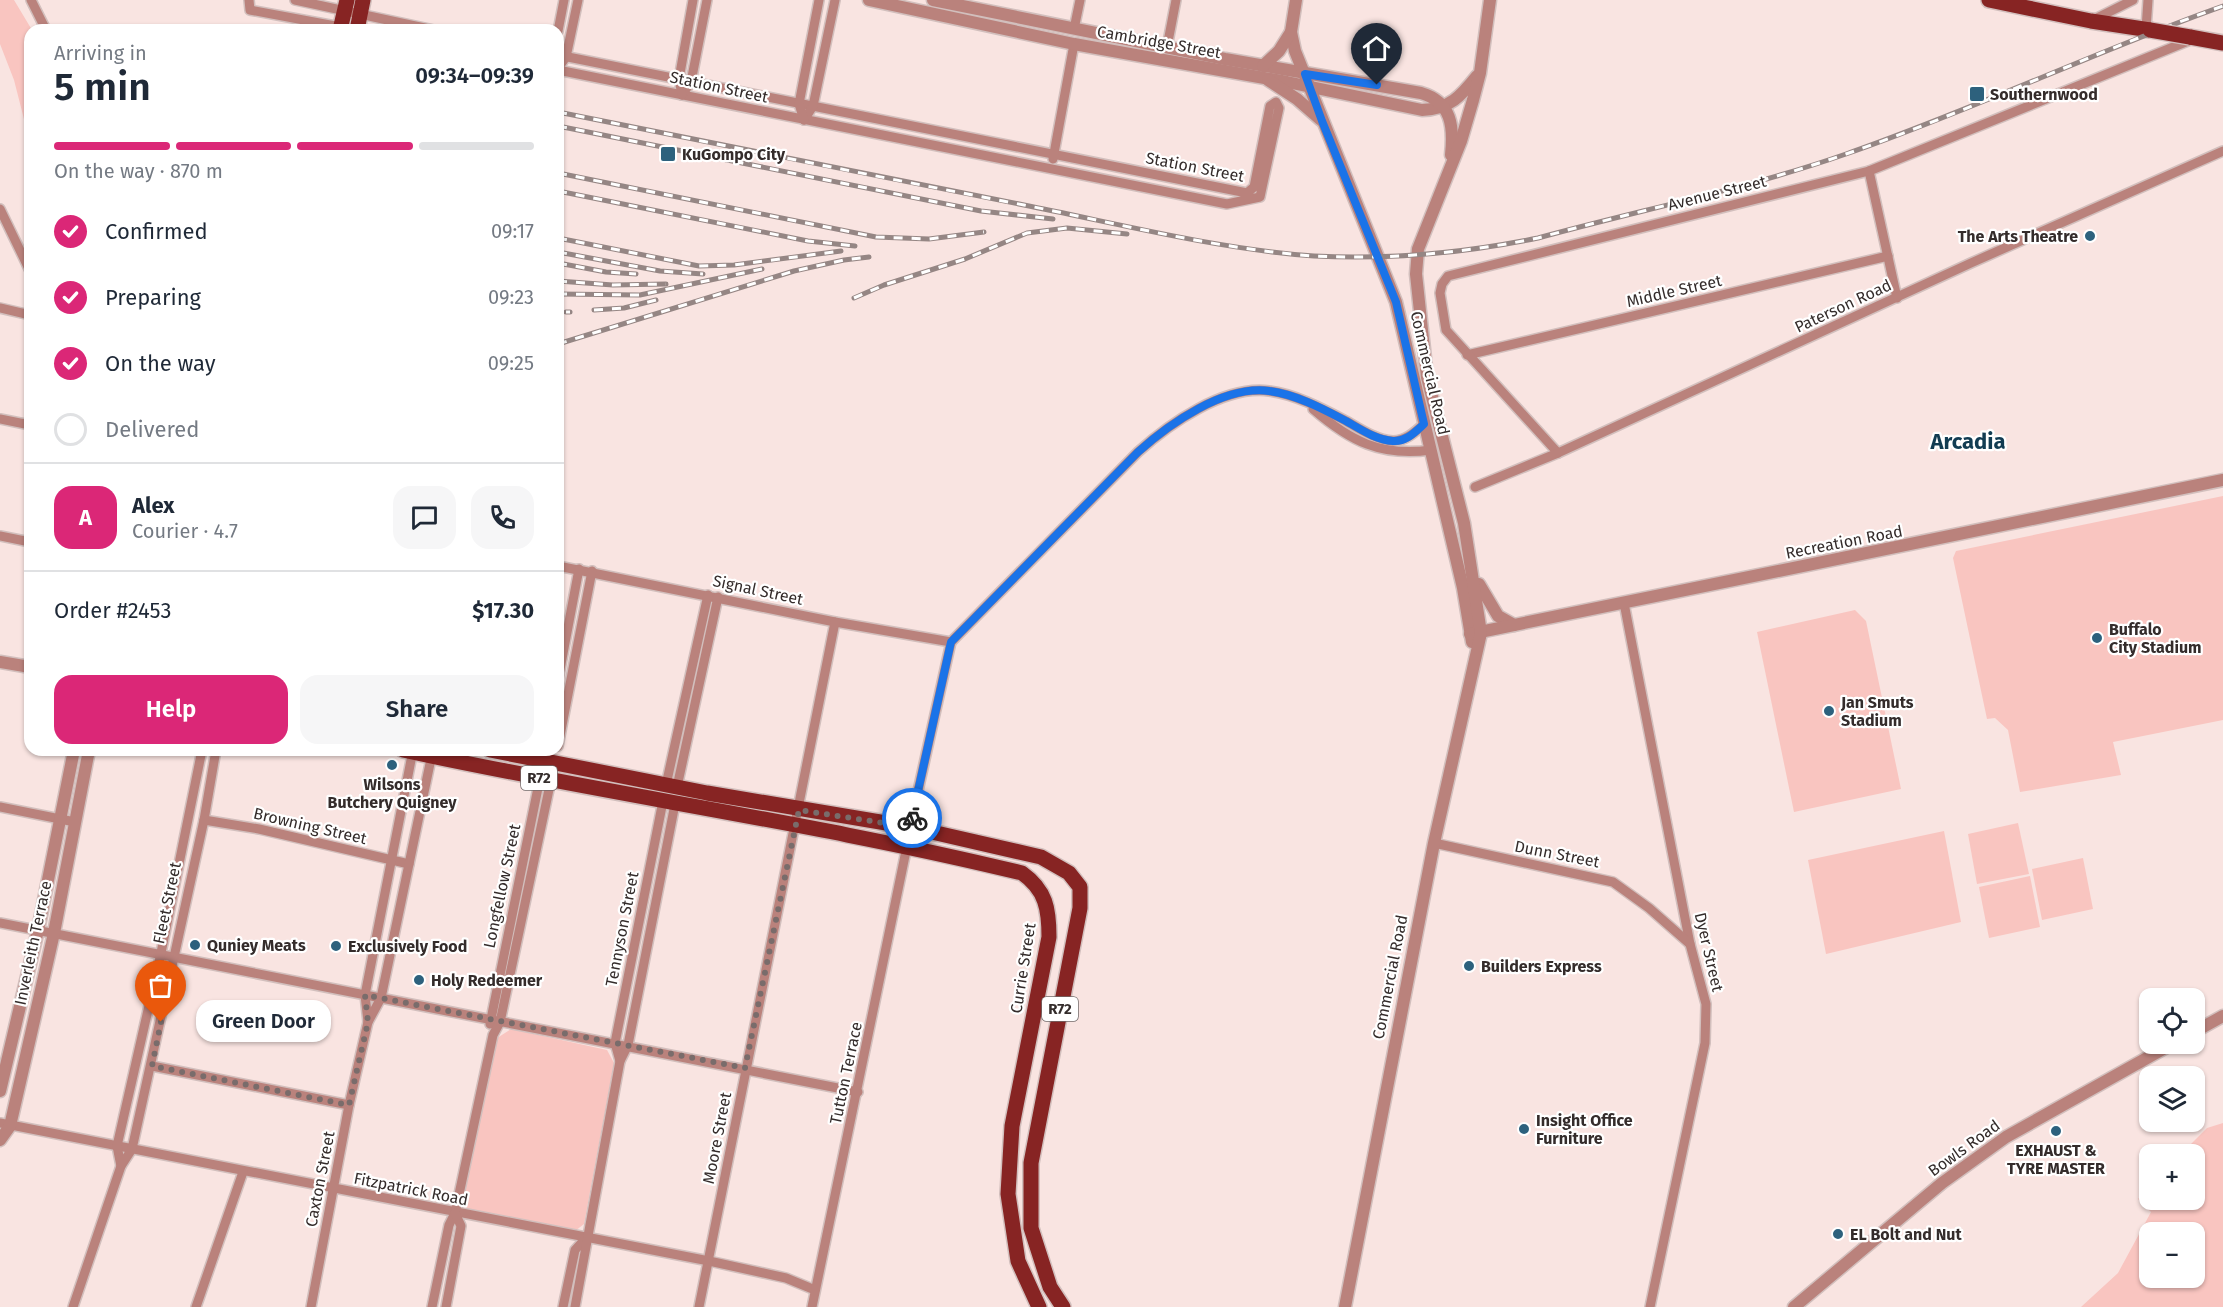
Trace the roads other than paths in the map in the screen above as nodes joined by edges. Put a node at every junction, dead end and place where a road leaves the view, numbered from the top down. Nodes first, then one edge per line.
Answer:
1 (31, 0) edge
2 (295, 0) edge
3 (564, 0) edge
4 (578, 0) edge
5 (693, 0) edge
6 (707, 0) edge
7 (819, 0) edge
8 (835, 0) edge
9 (869, 0) edge
10 (933, 0) edge
11 (1080, 0) edge
12 (1176, 0) edge
13 (1296, 0) edge
14 (1490, 0) edge
15 (1989, 0) edge
16 (2133, 0) edge
17 (2148, 0) edge
18 (948, 2) edge
19 (967, 4) edge
20 (249, 5) edge
21 (343, 17) edge
22 (359, 19) edge
23 (2091, 21) junction
24 (43, 24) edge
25 (393, 24) edge
26 (559, 24) edge
27 (1074, 29) junction
28 (2148, 29) junction
29 (1291, 32) junction
30 (2192, 38) junction
31 (2223, 43) edge
32 (1074, 44) junction
33 (1167, 47) junction
34 (564, 49) edge
35 (564, 56) edge
36 (564, 70) edge
37 (1263, 71) junction
38 (1480, 73) junction
39 (1305, 74) junction
40 (678, 80) junction
41 (691, 82) junction
42 (1310, 86) junction
43 (751, 94) junction
44 (682, 95) junction
45 (799, 104) junction
46 (813, 106) junction
47 (1444, 107) junction
48 (748, 109) junction
49 (804, 120) junction
50 (1322, 121) junction
51 (2223, 151) edge
52 (1054, 154) junction
53 (1450, 165) junction
54 (1052, 167) junction
55 (1869, 171) junction
56 (0, 208) edge
57 (1888, 256) junction
58 (24, 258) edge
59 (1897, 298) junction
60 (0, 308) edge
61 (24, 314) edge
62 (1467, 355) junction
63 (1306, 404) junction
64 (0, 419) edge
65 (24, 424) edge
66 (1424, 424) junction
67 (1431, 450) junction
68 (1558, 453) junction
69 (2223, 480) edge
70 (1475, 487) dead end
71 (0, 536) edge
72 (24, 541) edge
73 (564, 567) edge
74 (579, 569) junction
75 (1473, 569) junction
76 (592, 571) junction
77 (708, 595) junction
78 (718, 597) junction
79 (1624, 603) junction
80 (835, 622) junction
81 (1514, 624) junction
82 (1476, 633) junction
83 (951, 642) junction
84 (564, 648) edge
85 (0, 662) edge
86 (24, 667) edge
87 (564, 696) edge
88 (73, 756) edge
89 (88, 756) edge
90 (201, 756) edge
91 (215, 756) edge
92 (409, 756) edge
93 (431, 756) edge
94 (445, 756) edge
95 (559, 756) edge
96 (545, 779) junction
97 (672, 786) junction
98 (669, 802) junction
99 (0, 807) edge
100 (798, 818) junction
101 (60, 819) junction
102 (204, 820) junction
103 (75, 822) junction
104 (910, 827) junction
105 (1434, 843) junction
106 (908, 846) junction
107 (390, 860) junction
108 (409, 864) junction
109 (0, 923) edge
110 (38, 930) junction
111 (54, 933) junction
112 (1690, 944) junction
113 (161, 953) junction
114 (174, 955) junction
115 (365, 995) junction
116 (381, 998) junction
117 (2223, 1016) edge
118 (489, 1019) junction
119 (368, 1022) junction
120 (500, 1022) junction
121 (2205, 1026) edge
122 (493, 1035) junction
123 (615, 1043) junction
124 (628, 1045) junction
125 (2154, 1054) edge
126 (620, 1061) junction
127 (152, 1066) junction
128 (745, 1068) junction
129 (0, 1091) edge
130 (858, 1092) junction
131 (349, 1105) junction
132 (5, 1125) edge
133 (0, 1140) edge
134 (117, 1146) junction
135 (132, 1149) junction
136 (121, 1166) junction
137 (243, 1172) junction
138 (333, 1189) junction
139 (455, 1213) junction
140 (586, 1238) junction
141 (709, 1261) junction
142 (815, 1290) junction
143 (73, 1307) edge
144 (196, 1307) edge
145 (311, 1307) edge
146 (432, 1307) edge
147 (446, 1307) edge
148 (563, 1307) edge
149 (575, 1307) edge
150 (699, 1307) edge
151 (812, 1307) edge
152 (1040, 1307) edge
153 (1063, 1307) edge
154 (1345, 1307) edge
155 (1650, 1307) edge
156 (1794, 1307) edge

1 - 24 street
2 - 21 street
3 - 26 street
4 - 34 street
5 - 40 street
6 - 41 street
7 - 45 street
8 - 46 street
9 - 32 street, Cambridge Street
10 - 18 street, Cambridge Street
11 - 27 street
12 - 33 street
13 - 29 street
14 - 38 street, Commercial Road
15 - 23 main road
16 - 23 street
17 - 28 street
18 - 19 street, Cambridge Street
19 - 27 street, Cambridge Street
20 - 21 street
21 - 22 street
21 - 22 street
22 - 25 street
23 - 28 main road
27 - 33 street, Cambridge Street
28 - 30 main road, bridge
29 - 37 street
29 - 39 street, Commercial Road
30 - 31 main road
30 - 55 street, Avenue Street
32 - 37 street, Cambridge Street
32 - 52 street
33 - 37 street, Cambridge Street
35 - 40 street, Station Street
36 - 44 street, Station Street
37 - 39 street, Cambridge Street
37 - 42 street, Cambridge Street
37 - 50 street
38 - 47 street
38 - 53 street, Commercial Road
39 - 42 street, Commercial Road
39 - 47 street, Cambridge Street
40 - 41 street, Station Street
40 - 44 street
41 - 43 street, Station Street
41 - 44 street
42 - 47 street, Cambridge Street
42 - 50 street, Commercial Road
43 - 45 street, Station Street
43 - 48 street
44 - 48 street, Station Street
45 - 46 street, Station Street
45 - 49 street
46 - 49 street
46 - 52 street, Station Street
47 - 53 street
48 - 49 street, Station Street
49 - 54 street, Station Street
50 - 66 street, Commercial Road
51 - 59 street, Paterson Road
52 - 54 street
52 - 54 street, Station Street
53 - 75 street, Commercial Road
55 - 57 street
55 - 62 street, Avenue Street
56 - 58 street
57 - 59 street
57 - 62 street, Middle Street
59 - 68 street, Paterson Road
60 - 61 street
62 - 68 street, Avenue Street
63 - 66 street
63 - 67 street
63 - 83 street
64 - 65 street
66 - 67 street, Commercial Road
67 - 82 street, Commercial Road
68 - 70 street, Paterson Road
69 - 79 street, Recreation Road
71 - 72 street
73 - 74 street, Signal Street
74 - 76 street, Signal Street
74 - 84 street
75 - 81 street
75 - 82 street, Commercial Road
76 - 77 street, Signal Street
76 - 87 street
77 - 78 street, Signal Street
77 - 97 street
78 - 80 street, Signal Street
78 - 97 street
79 - 81 street, Recreation Road
79 - 112 street, Dyer Street
80 - 83 street, Signal Street
80 - 100 street, Moore Street
81 - 82 street, Recreation Road
82 - 105 street, Commercial Road
83 - 104 street
85 - 86 street
88 - 101 street, Inverleith Terrace
89 - 103 street, Inverleith Terrace
90 - 113 street, Fleet Street
91 - 102 street, Fleet Street
92 - 107 street, Caxton Street
93 - 108 street, Caxton Street
94 - 96 main road, Currie Street / R72
95 - 97 main road, Currie Street / R72
96 - 98 main road, Currie Street / R72
96 - 118 street, Longfellow Street
96 - 120 street, Longfellow Street
97 - 100 main road, Currie Street / R72
98 - 100 main road, Currie Street / R72
98 - 123 street, Tennyson Street
98 - 124 street, Tennyson Street
99 - 101 street
100 - 104 main road, Currie Street / R72
100 - 106 main road, Currie Street / R72
100 - 128 street, Moore Street
101 - 103 street
101 - 110 street, Inverleith Terrace
102 - 107 street, Browning Street
102 - 114 street, Fleet Street
103 - 111 street, Inverleith Terrace
104 - 153 main road, Currie Street / R72
105 - 112 street, Dunn Street
105 - 154 street, Commercial Road
106 - 130 street, Tutton Terrace
106 - 152 main road, Currie Street / R72
107 - 108 street, Browning Street
107 - 115 street, Caxton Street
108 - 116 street, Caxton Street
109 - 110 street
110 - 111 street
110 - 129 street, Inverleith Terrace
111 - 113 street
111 - 132 street, Inverleith Terrace
112 - 155 street, Dyer Street
113 - 114 street
113 - 134 street, Fleet Street
114 - 115 street
114 - 127 street, Fleet Street
115 - 116 street
115 - 119 street, Caxton Street
116 - 118 street
116 - 119 street, Caxton Street
117 - 121 street
118 - 120 street
118 - 122 street, Longfellow Street
119 - 131 street, Caxton Street
120 - 122 street, Longfellow Street
120 - 123 street
122 - 139 street, Longfellow Street
123 - 124 street
123 - 126 street, Tennyson Street
124 - 126 street, Tennyson Street
124 - 128 street
125 - 156 street, Bowls Road
126 - 140 street, Tennyson Street
127 - 131 street
127 - 135 street, Fleet Street
128 - 130 street
128 - 141 street, Moore Street
130 - 142 street, Tutton Terrace
131 - 138 street, Caxton Street
132 - 133 street, Inverleith Terrace
132 - 134 street, Fitzpatrick Road
134 - 135 street, Fitzpatrick Road
134 - 136 street, Fleet Street
135 - 136 street, Fleet Street
135 - 137 street, Fitzpatrick Road
136 - 143 street, Fleet Street
137 - 138 street, Fitzpatrick Road
137 - 144 street
138 - 139 street, Fitzpatrick Road
138 - 145 street, Caxton Street
139 - 140 street, Fitzpatrick Road
139 - 146 street, Longfellow Street
139 - 147 street, Longfellow Street
140 - 141 street, Fitzpatrick Road
140 - 148 street, Tennyson Street
140 - 149 street, Tennyson Street
141 - 142 street, Fitzpatrick Road
141 - 150 street, Moore Street
142 - 151 street, Tutton Terrace

